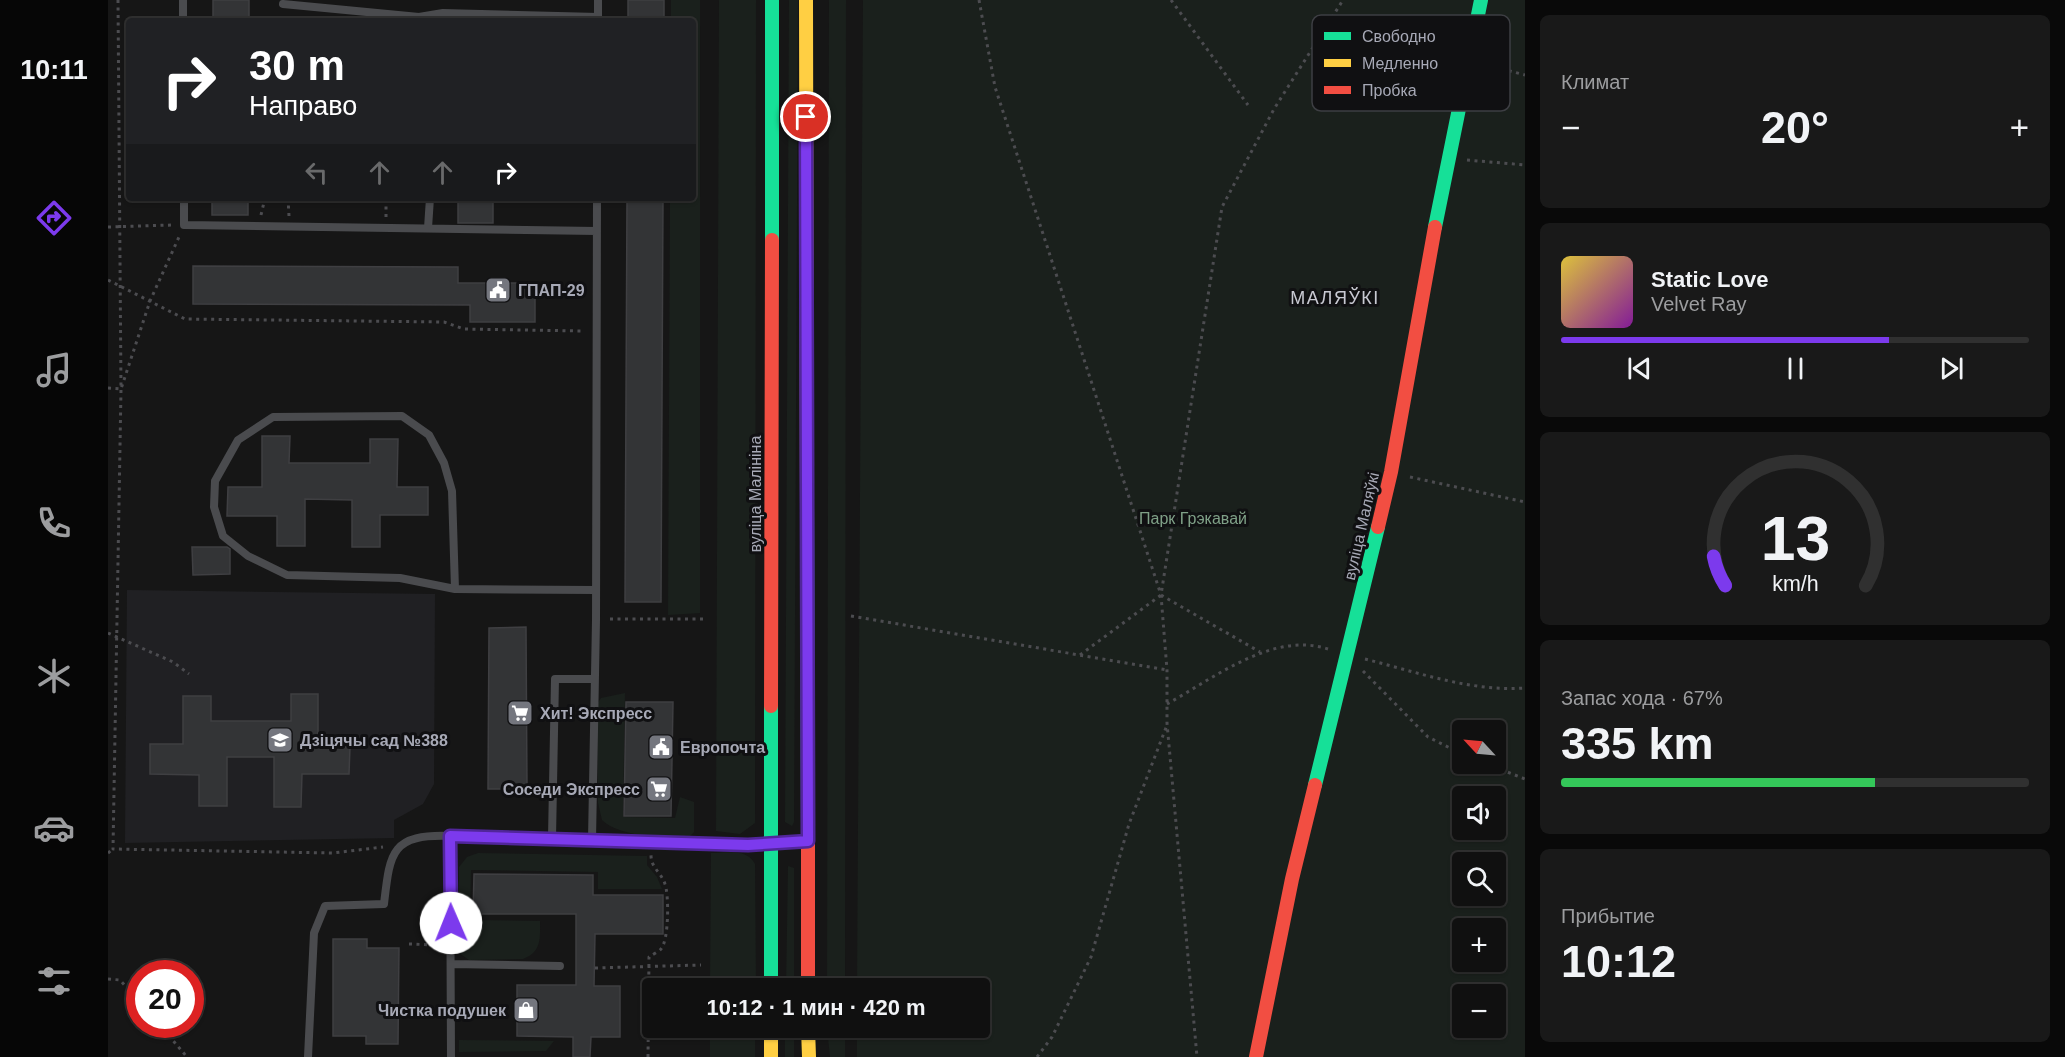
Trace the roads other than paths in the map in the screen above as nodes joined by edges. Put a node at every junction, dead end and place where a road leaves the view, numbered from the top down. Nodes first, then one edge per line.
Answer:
1 (183, 0) edge
2 (598, 0) edge
3 (772, 0) edge
4 (806, 0) edge
5 (1481, 0) edge
6 (283, 4) dead end
7 (1478, 15) edge
8 (443, 17) edge
9 (183, 18) edge
10 (520, 18) edge
11 (598, 18) edge
12 (1459, 111) edge
13 (184, 201) edge
14 (430, 201) edge
15 (597, 201) edge
16 (429, 228) junction
17 (597, 231) junction
18 (455, 589) junction
19 (596, 590) junction
20 (594, 679) junction
21 (450, 836) junction
22 (552, 838) junction
23 (592, 840) junction
24 (808, 841) junction
25 (771, 845) junction
26 (452, 964) junction
27 (560, 966) dead end
28 (771, 978) edge
29 (808, 978) edge
30 (771, 1038) edge
31 (808, 1038) edge
32 (308, 1057) edge
33 (451, 1057) edge
34 (771, 1057) edge
35 (808, 1057) edge
36 (1256, 1057) edge

1 - 9 lane
2 - 11 lane
3 - 25 main road, вуліца Малініна
4 - 24 main road
5 - 7 main road, вуліца Маляўкі
6 - 8 lane
8 - 10 lane
12 - 36 main road, вуліца Маляўкі
13 - 16 lane
14 - 16 lane
15 - 17 lane
16 - 17 lane
17 - 19 lane
18 - 18 lane
18 - 19 lane
19 - 20 lane
20 - 22 lane
20 - 23 lane
21 - 22 lane
21 - 26 lane
21 - 32 lane
22 - 23 lane
23 - 25 lane
24 - 25 lane
24 - 29 main road
25 - 28 main road, вуліца Малініна
26 - 27 lane
26 - 33 lane
30 - 34 main road
31 - 35 main road

